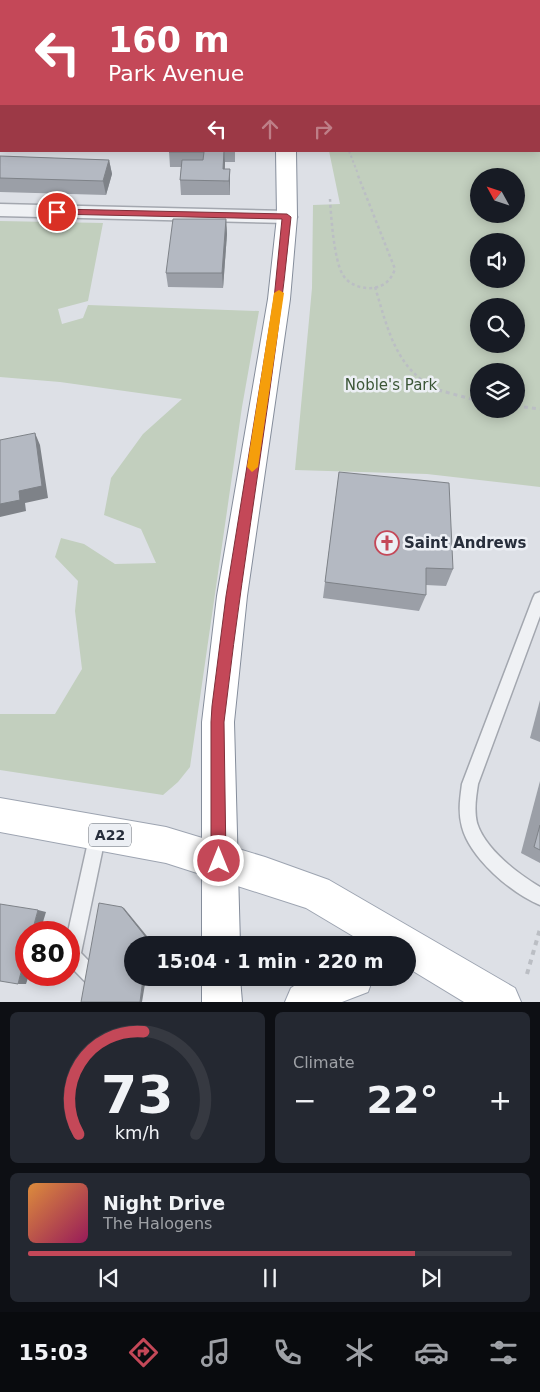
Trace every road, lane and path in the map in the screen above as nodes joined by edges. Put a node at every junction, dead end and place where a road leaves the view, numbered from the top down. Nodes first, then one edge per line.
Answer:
1 (286, 152) edge
2 (349, 152) edge
3 (330, 199) dead end
4 (0, 210) edge
5 (287, 217) junction
6 (375, 288) junction
7 (470, 397) edge
8 (525, 407) edge
9 (540, 408) edge
10 (540, 598) edge
11 (0, 815) edge
12 (98, 833) junction
13 (219, 861) junction
14 (540, 898) edge
15 (540, 929) edge
16 (221, 936) edge
17 (383, 936) edge
18 (416, 957) edge
19 (527, 974) dead end
20 (221, 986) edge
21 (333, 986) edge
22 (117, 1002) edge
23 (222, 1002) edge
24 (305, 1002) edge
25 (501, 1002) edge

1 - 5 main road
2 - 6 path
3 - 6 path
4 - 5 street
5 - 13 main road
6 - 7 path
8 - 9 path
10 - 14 lane
11 - 12 main road, A22
12 - 13 main road, A22
12 - 22 lane
13 - 16 main road
13 - 17 main road, A22
15 - 19 path
18 - 25 main road, A22
20 - 23 main road
21 - 24 main road

